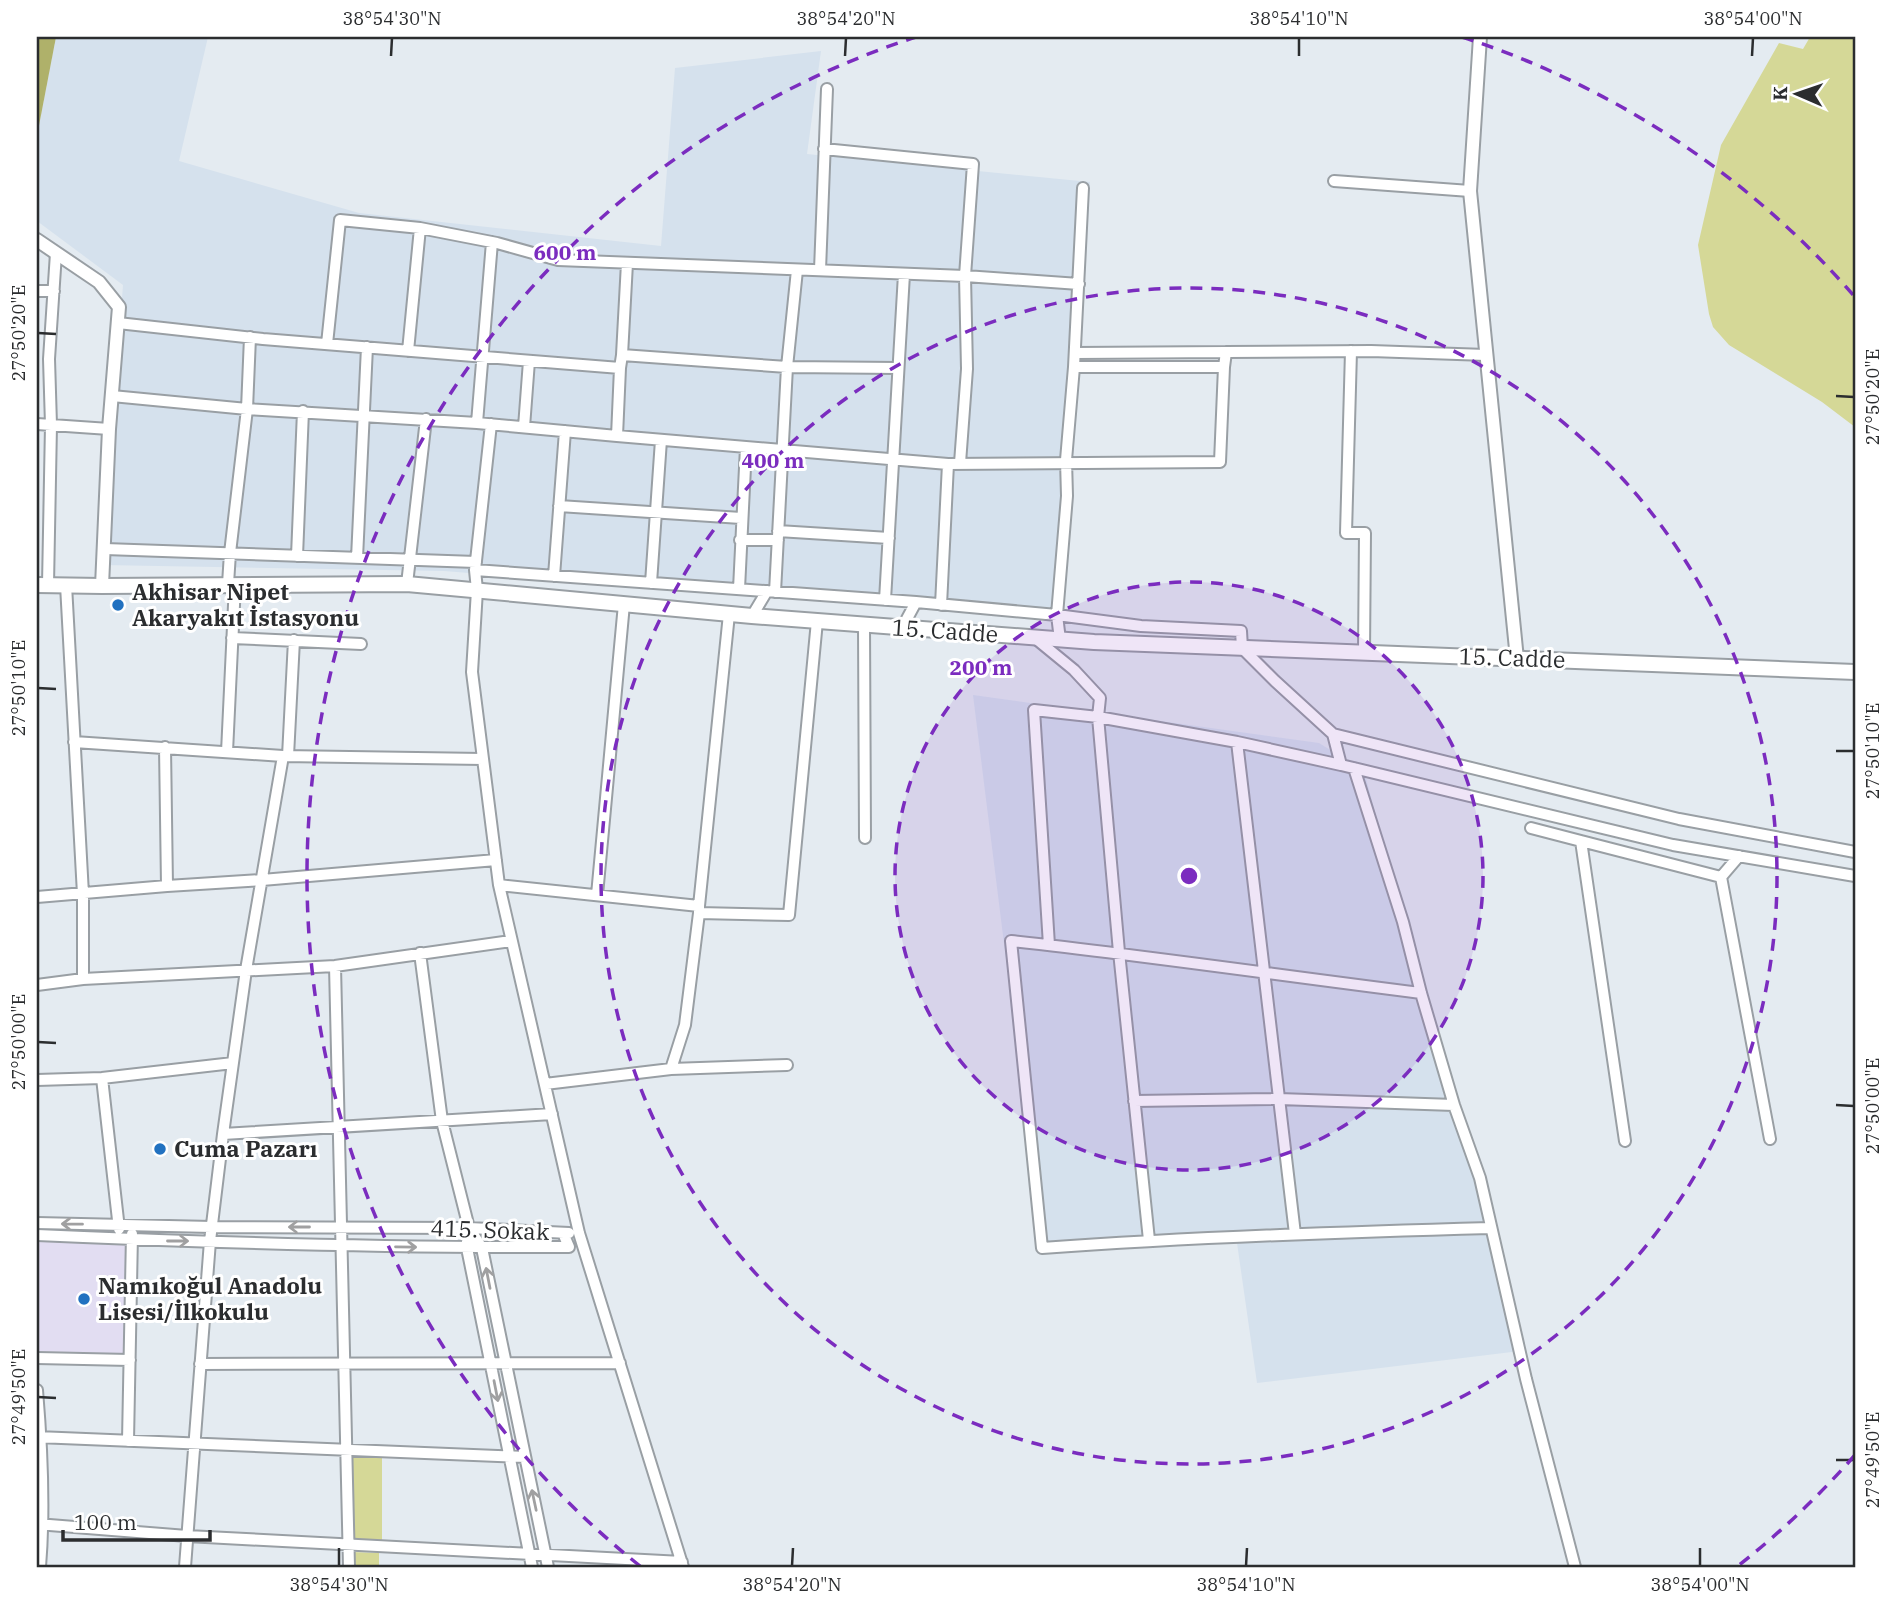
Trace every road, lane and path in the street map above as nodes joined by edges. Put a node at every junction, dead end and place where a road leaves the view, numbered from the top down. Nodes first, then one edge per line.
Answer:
1 (1480, 37) edge
2 (827, 89) dead end
3 (824, 149) junction
4 (1334, 181) dead end
5 (1083, 188) dead end
6 (1470, 191) junction
7 (420, 228) junction
8 (37, 240) edge
9 (492, 242) junction
10 (56, 253) junction
11 (627, 263) junction
12 (797, 270) junction
13 (820, 270) junction
14 (904, 274) junction
15 (965, 276) junction
16 (1079, 284) junction
17 (37, 291) edge
18 (54, 292) junction
19 (118, 323) junction
20 (250, 337) junction
21 (327, 344) junction
22 (367, 347) junction
23 (408, 351) junction
24 (1350, 351) junction
25 (1226, 352) junction
26 (1075, 354) junction
27 (622, 355) junction
28 (1486, 355) junction
29 (481, 357) junction
30 (37, 359) edge
31 (49, 359) junction
32 (529, 361) junction
33 (787, 366) junction
34 (1074, 367) junction
35 (1224, 367) junction
36 (620, 368) junction
37 (898, 368) junction
38 (112, 396) junction
39 (247, 409) junction
40 (303, 411) junction
41 (364, 415) junction
42 (426, 419) junction
43 (477, 422) junction
44 (37, 424) edge
45 (491, 424) junction
46 (51, 425) junction
47 (524, 427) junction
48 (110, 429) junction
49 (565, 431) junction
50 (617, 436) junction
51 (661, 440) junction
52 (746, 447) junction
53 (783, 450) junction
54 (892, 459) junction
55 (954, 463) junction
56 (1066, 463) junction
57 (559, 506) junction
58 (656, 512) junction
59 (741, 517) junction
60 (778, 536) junction
61 (889, 538) junction
62 (740, 540) junction
63 (104, 548) junction
64 (230, 553) junction
65 (297, 556) junction
66 (357, 558) junction
67 (411, 560) junction
68 (475, 566) junction
69 (554, 576) junction
70 (651, 583) junction
71 (232, 584) junction
72 (407, 584) junction
73 (42, 585) edge
74 (66, 585) junction
75 (102, 586) junction
76 (739, 589) junction
77 (477, 590) junction
78 (771, 592) junction
79 (885, 600) junction
80 (916, 602) junction
81 (624, 604) junction
82 (941, 604) junction
83 (729, 614) junction
84 (1057, 615) junction
85 (752, 616) junction
86 (817, 621) junction
87 (864, 625) junction
88 (902, 628) junction
89 (232, 638) junction
90 (1035, 638) junction
91 (294, 640) junction
92 (1060, 640) junction
93 (361, 644) dead end
94 (1241, 648) junction
95 (1364, 653) junction
96 (1517, 659) junction
97 (1855, 672) edge
98 (1097, 717) junction
99 (1333, 734) junction
100 (74, 742) junction
101 (1237, 743) junction
102 (165, 747) junction
103 (227, 752) junction
104 (286, 756) junction
105 (483, 759) junction
106 (1341, 765) junction
107 (1354, 768) junction
108 (1531, 828) dead end
109 (865, 838) dead end
110 (1581, 841) junction
111 (1855, 852) edge
112 (1739, 856) junction
113 (496, 860) junction
114 (1855, 876) edge
115 (1721, 877) junction
116 (262, 880) junction
117 (499, 885) junction
118 (167, 886) junction
119 (83, 894) junction
120 (597, 895) junction
121 (37, 897) edge
122 (699, 909) junction
123 (511, 941) junction
124 (1049, 945) junction
125 (1119, 952) junction
126 (421, 953) junction
127 (335, 965) junction
128 (246, 970) junction
129 (1263, 973) junction
130 (83, 979) junction
131 (37, 985) edge
132 (1421, 993) junction
133 (233, 1063) junction
134 (787, 1065) dead end
135 (671, 1069) junction
136 (102, 1078) junction
137 (37, 1080) edge
138 (545, 1084) junction
139 (1279, 1099) junction
140 (1134, 1101) junction
141 (1454, 1105) junction
142 (552, 1114) junction
143 (442, 1121) junction
144 (340, 1127) junction
145 (223, 1134) junction
146 (1770, 1139) dead end
147 (1625, 1141) dead end
148 (37, 1223) edge
149 (118, 1224) junction
150 (132, 1225) junction
151 (212, 1227) junction
152 (342, 1227) junction
153 (470, 1228) junction
154 (1491, 1228) junction
155 (563, 1233) junction
156 (579, 1233) junction
157 (1295, 1234) junction
158 (37, 1235) edge
159 (120, 1239) junction
160 (132, 1239) junction
161 (1149, 1240) junction
162 (210, 1241) junction
163 (342, 1245) junction
164 (467, 1248) junction
165 (482, 1248) junction
166 (37, 1358) edge
167 (130, 1360) junction
168 (345, 1363) junction
169 (505, 1363) junction
170 (620, 1363) junction
171 (200, 1364) junction
172 (491, 1364) junction
173 (37, 1390) edge
174 (39, 1437) edge
175 (128, 1441) junction
176 (194, 1444) junction
177 (347, 1451) junction
178 (509, 1457) junction
179 (524, 1457) junction
180 (40, 1525) edge
181 (187, 1536) junction
182 (348, 1545) junction
183 (529, 1554) junction
184 (547, 1561) edge
185 (682, 1565) edge
186 (40, 1567) edge
187 (185, 1567) edge
188 (349, 1567) edge
189 (532, 1567) edge
190 (1576, 1567) edge

1 - 6 street
2 - 3 street
3 - 13 street
3 - 15 street
4 - 6 street
5 - 16 street
6 - 28 street
7 - 9 street
7 - 21 street
7 - 23 street
8 - 10 street
9 - 11 street
9 - 29 street
10 - 18 street
10 - 19 street
11 - 12 street
11 - 27 street
12 - 13 street
12 - 33 street
13 - 14 street
14 - 15 street
14 - 37 street
15 - 16 street
15 - 55 street
16 - 26 street
17 - 18 street
18 - 31 street
19 - 20 street
19 - 38 street
20 - 21 street
20 - 39 street
21 - 22 street
22 - 23 street
22 - 41 street
23 - 29 street
24 - 25 street
24 - 28 street
24 - 95 street
25 - 26 street
25 - 35 street
26 - 34 street
27 - 33 street
27 - 36 street
28 - 96 street
29 - 32 street
29 - 43 street
30 - 31 street
31 - 46 street
32 - 36 street
32 - 47 street
33 - 37 street
33 - 53 street
34 - 35 street
34 - 56 street
35 - 56 street
36 - 50 street
37 - 54 street
38 - 39 street
38 - 48 street
39 - 40 street
39 - 64 street
40 - 41 street
40 - 65 street
41 - 42 street
41 - 66 street
42 - 43 street
42 - 67 street
43 - 45 street
44 - 46 street
45 - 47 street
45 - 68 street
46 - 48 street
46 - 73 street
47 - 49 street
48 - 63 street
49 - 50 street
49 - 57 street
50 - 51 street
51 - 52 street
51 - 58 street
52 - 53 street
52 - 59 street
53 - 54 street
53 - 60 street
54 - 55 street
54 - 61 street
55 - 56 street
55 - 82 street
56 - 84 street
57 - 58 street
57 - 69 street
58 - 59 street
58 - 70 street
59 - 62 street
60 - 61 street
60 - 62 street
60 - 78 street
61 - 79 street
62 - 76 street
63 - 64 street
63 - 75 street
64 - 65 street
64 - 71 street
65 - 66 street
66 - 67 street
67 - 68 street
67 - 72 street
68 - 69 street
68 - 77 street
69 - 70 street
70 - 76 street
71 - 72 main road, 15. Cadde
71 - 75 main road, 15. Cadde
71 - 89 street
72 - 77 main road, 15. Cadde
73 - 74 main road, 15. Cadde
74 - 75 main road, 15. Cadde
74 - 100 street
76 - 78 street
77 - 81 main road, 15. Cadde
77 - 105 street
78 - 79 street
78 - 85 street
79 - 80 street
80 - 82 street
80 - 88 street
81 - 83 main road, 15. Cadde
81 - 120 street
82 - 84 street
83 - 85 main road, 15. Cadde
83 - 122 street
84 - 92 street
84 - 94 street
85 - 86 main road, 15. Cadde
86 - 87 main road, 15. Cadde
86 - 122 street
87 - 88 main road, 15. Cadde
87 - 109 street
88 - 90 main road, 15. Cadde
89 - 91 street
89 - 103 street
90 - 92 main road, 15. Cadde
90 - 98 street
91 - 93 street
91 - 104 street
92 - 94 main road, 15. Cadde
94 - 95 main road, 15. Cadde
94 - 99 street
95 - 96 main road, 15. Cadde
96 - 97 main road, 15. Cadde
98 - 101 street
98 - 124 street
98 - 125 street
99 - 106 street
99 - 111 street
100 - 102 street
100 - 119 street
101 - 106 street
101 - 129 street
102 - 103 street
102 - 118 street
103 - 104 street
104 - 105 street
104 - 116 street
105 - 113 street
106 - 107 street
107 - 112 street
107 - 132 street
108 - 110 street
110 - 115 street
110 - 147 street
112 - 114 street
112 - 115 street
113 - 116 street
113 - 117 street
115 - 146 street
116 - 118 street
116 - 128 street
117 - 120 street
117 - 123 street
118 - 119 street
119 - 121 street
119 - 130 street
120 - 122 street
122 - 135 street
123 - 126 street
123 - 138 street
124 - 125 street
124 - 161 street
125 - 129 street
125 - 140 street
126 - 127 street
126 - 143 street
127 - 128 street
127 - 144 street
128 - 130 street
128 - 133 street
129 - 132 street
129 - 139 street
130 - 131 street
132 - 141 street
133 - 136 street
133 - 145 street
134 - 135 street
135 - 138 street
136 - 137 street
136 - 149 street
138 - 142 street
139 - 140 street
139 - 141 street
139 - 157 street
140 - 161 street
141 - 154 street
142 - 143 street
142 - 156 street
143 - 144 street
143 - 153 street
144 - 145 street
144 - 152 street
145 - 151 street
149 -> 148 street, 415. Sokak
149 - 150 street, 415. Sokak
149 - 159 street
150 - 151 street, 415. Sokak
150 - 160 street
152 -> 151 street, 415. Sokak
151 - 162 street
152 - 153 street, 415. Sokak
152 - 163 street
153 - 155 street, 415. Sokak
153 - 164 street
153 - 165 street
154 - 157 street
154 - 190 street
155 - 156 street
155 - 165 street, 415. Sokak
156 - 170 street
157 - 161 street
158 - 159 street, 415. Sokak
159 - 160 street, 415. Sokak
160 -> 162 street, 415. Sokak
160 - 167 street
162 - 163 street, 415. Sokak
162 - 171 street
163 -> 164 street, 415. Sokak
163 - 168 street
164 - 165 street, 415. Sokak
164 - 172 street
169 -> 165 street
166 - 167 street
167 - 175 street
168 - 171 street
168 - 172 street
168 - 177 street
169 - 170 street
169 - 172 street
169 - 179 street
170 - 185 street
171 - 176 street
172 -> 178 street
173 - 174 street
174 - 175 street
174 - 180 street
175 - 176 street
176 - 177 street
176 - 181 street
177 - 178 street
177 - 182 street
178 - 179 street
178 - 183 street
184 -> 179 street
180 - 181 street
180 - 186 street
181 - 182 street
181 - 187 street
182 - 183 street
182 - 188 street
183 - 184 street
183 - 189 street
184 - 185 street

